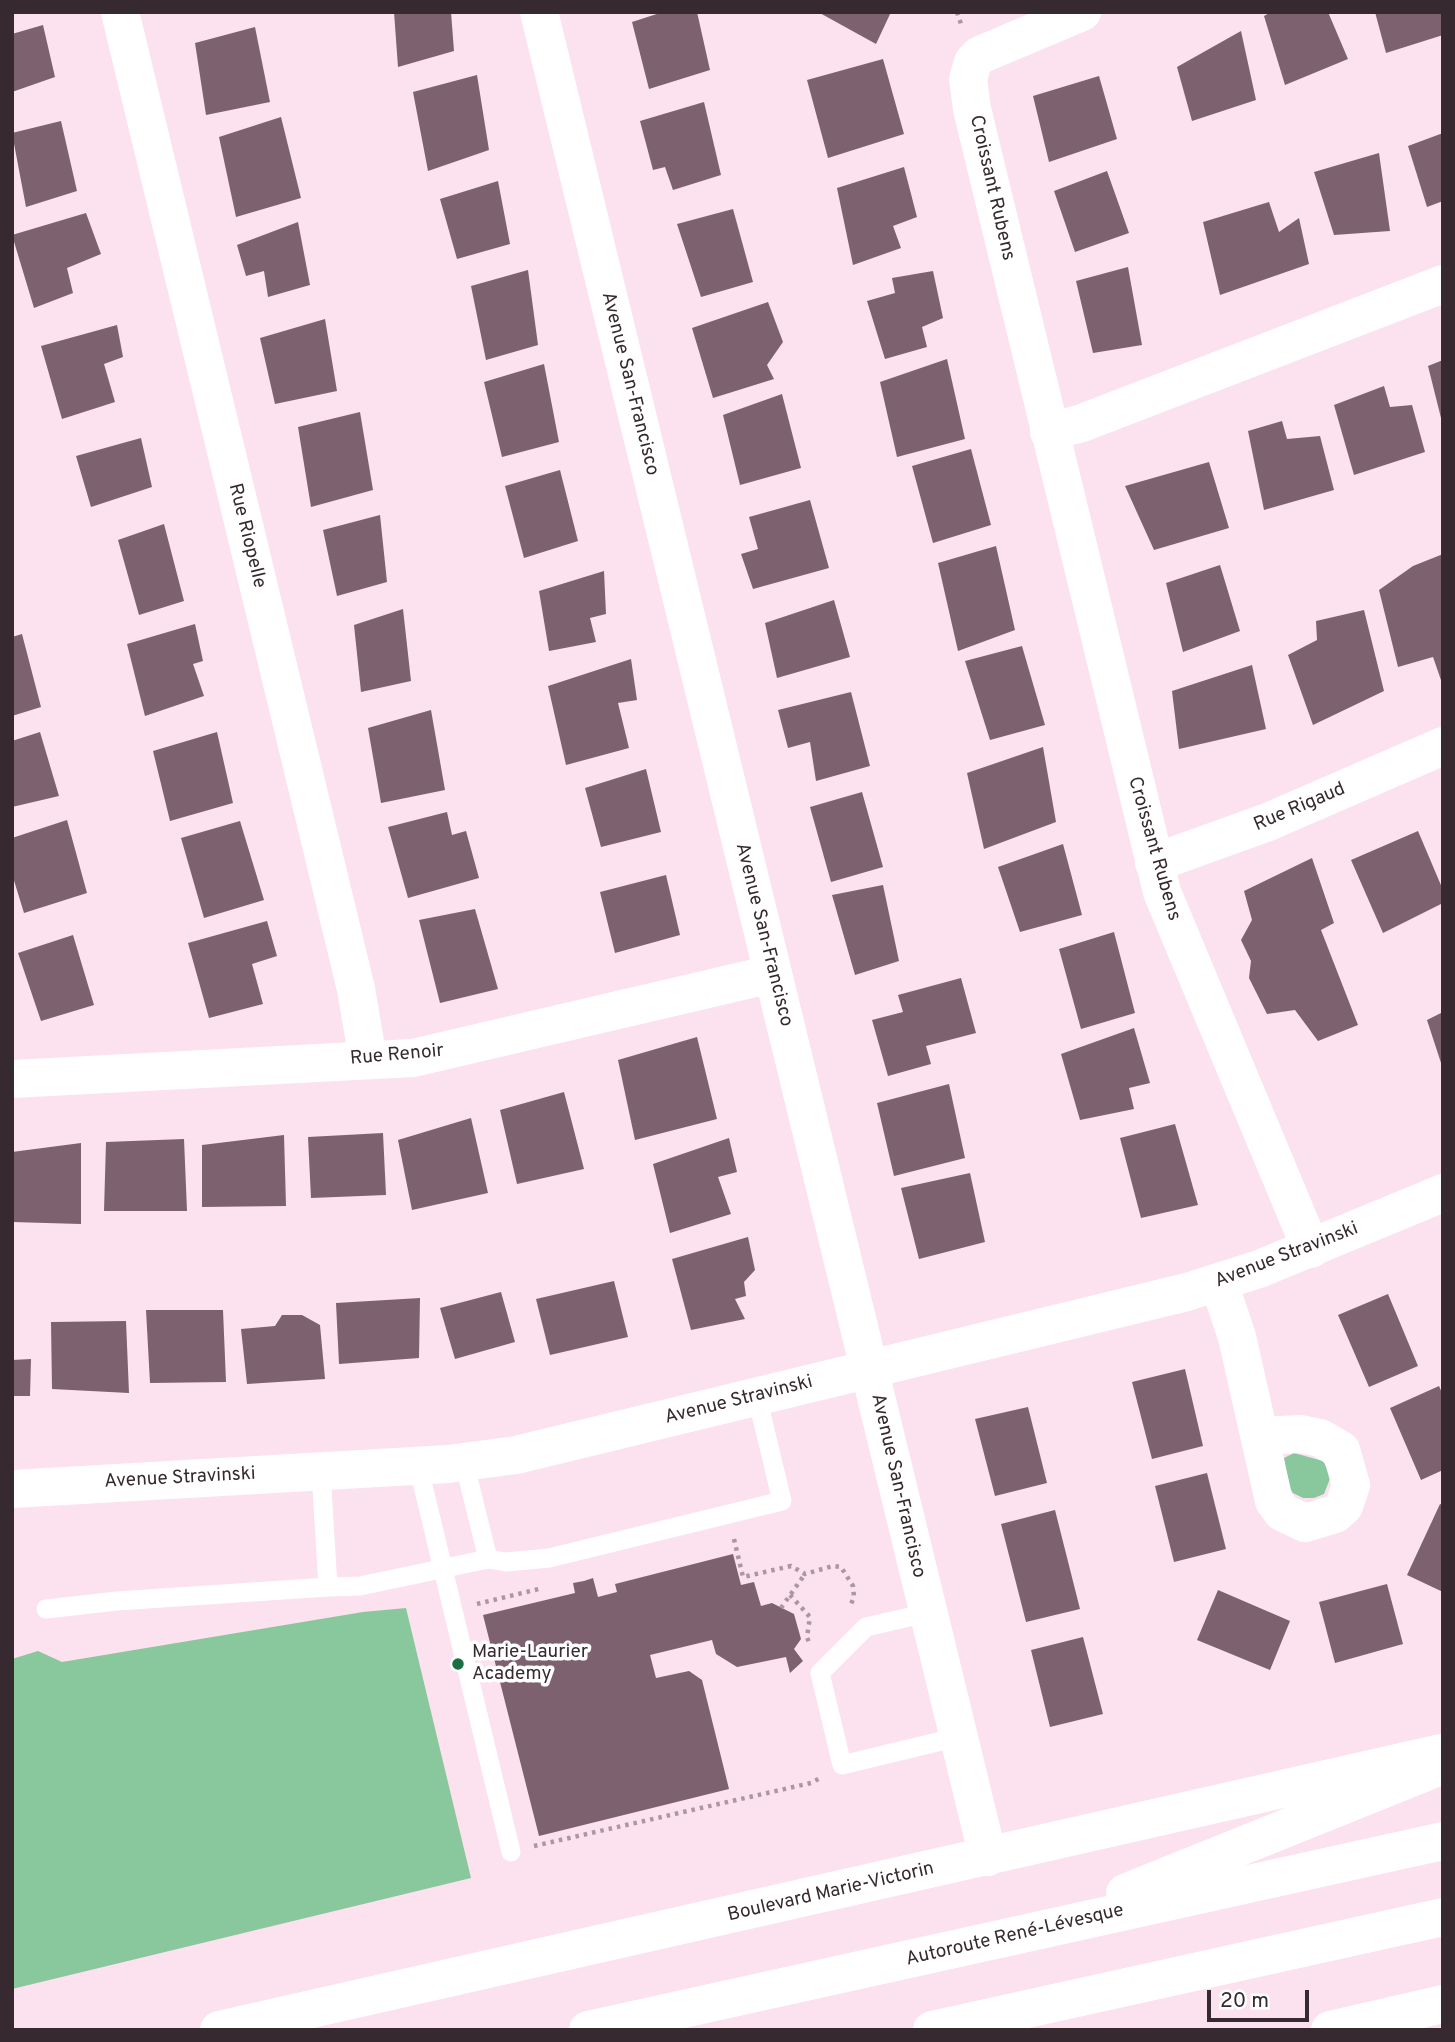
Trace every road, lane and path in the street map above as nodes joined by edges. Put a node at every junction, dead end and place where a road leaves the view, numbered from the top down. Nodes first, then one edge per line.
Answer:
1 (120, 12) edge
2 (539, 12) edge
3 (1082, 12) edge
4 (1443, 284) edge
5 (1049, 432) junction
6 (1443, 746) edge
7 (1154, 863) junction
8 (772, 974) junction
9 (368, 1060) junction
10 (12, 1079) edge
11 (1443, 1193) edge
12 (1311, 1249) junction
13 (1219, 1283) junction
14 (869, 1368) junction
15 (757, 1396) junction
16 (1260, 1436) dead end
17 (464, 1462) junction
18 (418, 1465) junction
19 (321, 1471) junction
20 (12, 1489) edge
21 (735, 1543) dead end
22 (488, 1559) junction
23 (443, 1570) junction
24 (805, 1574) junction
25 (328, 1587) junction
26 (790, 1595) junction
27 (475, 1604) dead end
28 (849, 1606) dead end
29 (782, 1608) dead end
30 (46, 1609) dead end
31 (927, 1613) junction
32 (479, 1618) dead end
33 (820, 1635) dead end
34 (810, 1644) junction
35 (804, 1650) dead end
36 (958, 1737) junction
37 (1443, 1753) edge
38 (1443, 1765) edge
39 (811, 1783) dead end
40 (531, 1833) dead end
41 (1443, 1841) edge
42 (511, 1852) dead end
43 (988, 1857) junction
44 (1443, 1917) edge
45 (1026, 1934) junction
46 (1443, 2004) edge
47 (219, 2030) edge
48 (588, 2030) edge
49 (932, 2030) edge
50 (1330, 2030) edge

1 - 9 main road, Rue Riopelle
2 - 8 main road, Avenue San-Francisco
3 - 5 main road, Croissant Rubens
4 - 5 main road
5 - 7 main road, Croissant Rubens
6 - 7 main road, Rue Rigaud
7 - 12 main road, Croissant Rubens
8 - 9 main road, Rue Renoir
8 - 14 main road, Avenue San-Francisco
9 - 10 main road, Rue Renoir
11 - 12 main road, Avenue Stravinski
12 - 13 main road, Avenue Stravinski
13 - 14 main road, Avenue Stravinski
13 - 16 main road
14 - 15 main road, Avenue Stravinski
14 - 31 main road, Avenue San-Francisco
15 - 17 main road, Avenue Stravinski
15 - 22 lane
17 - 18 main road, Avenue Stravinski
17 - 22 lane
18 - 19 main road, Avenue Stravinski
18 - 23 lane
19 - 20 main road, Avenue Stravinski
19 - 25 lane
21 - 24 path
22 - 23 lane
23 - 25 lane
23 - 42 lane
24 - 26 path
24 - 28 path
25 - 30 lane
26 - 29 path
26 - 34 path
27 - 32 path
31 - 36 main road, Avenue San-Francisco
31 - 36 lane
33 - 34 path
34 - 35 path
36 - 43 main road, Avenue San-Francisco
37 - 43 main road, Boulevard Marie-Victorin
38 - 45 main road
39 - 40 path
41 - 45 main road, Autoroute René-Lévesque
43 - 47 main road, Boulevard Marie-Victorin
44 - 49 main road
45 - 48 main road, Autoroute René-Lévesque
46 - 50 main road

